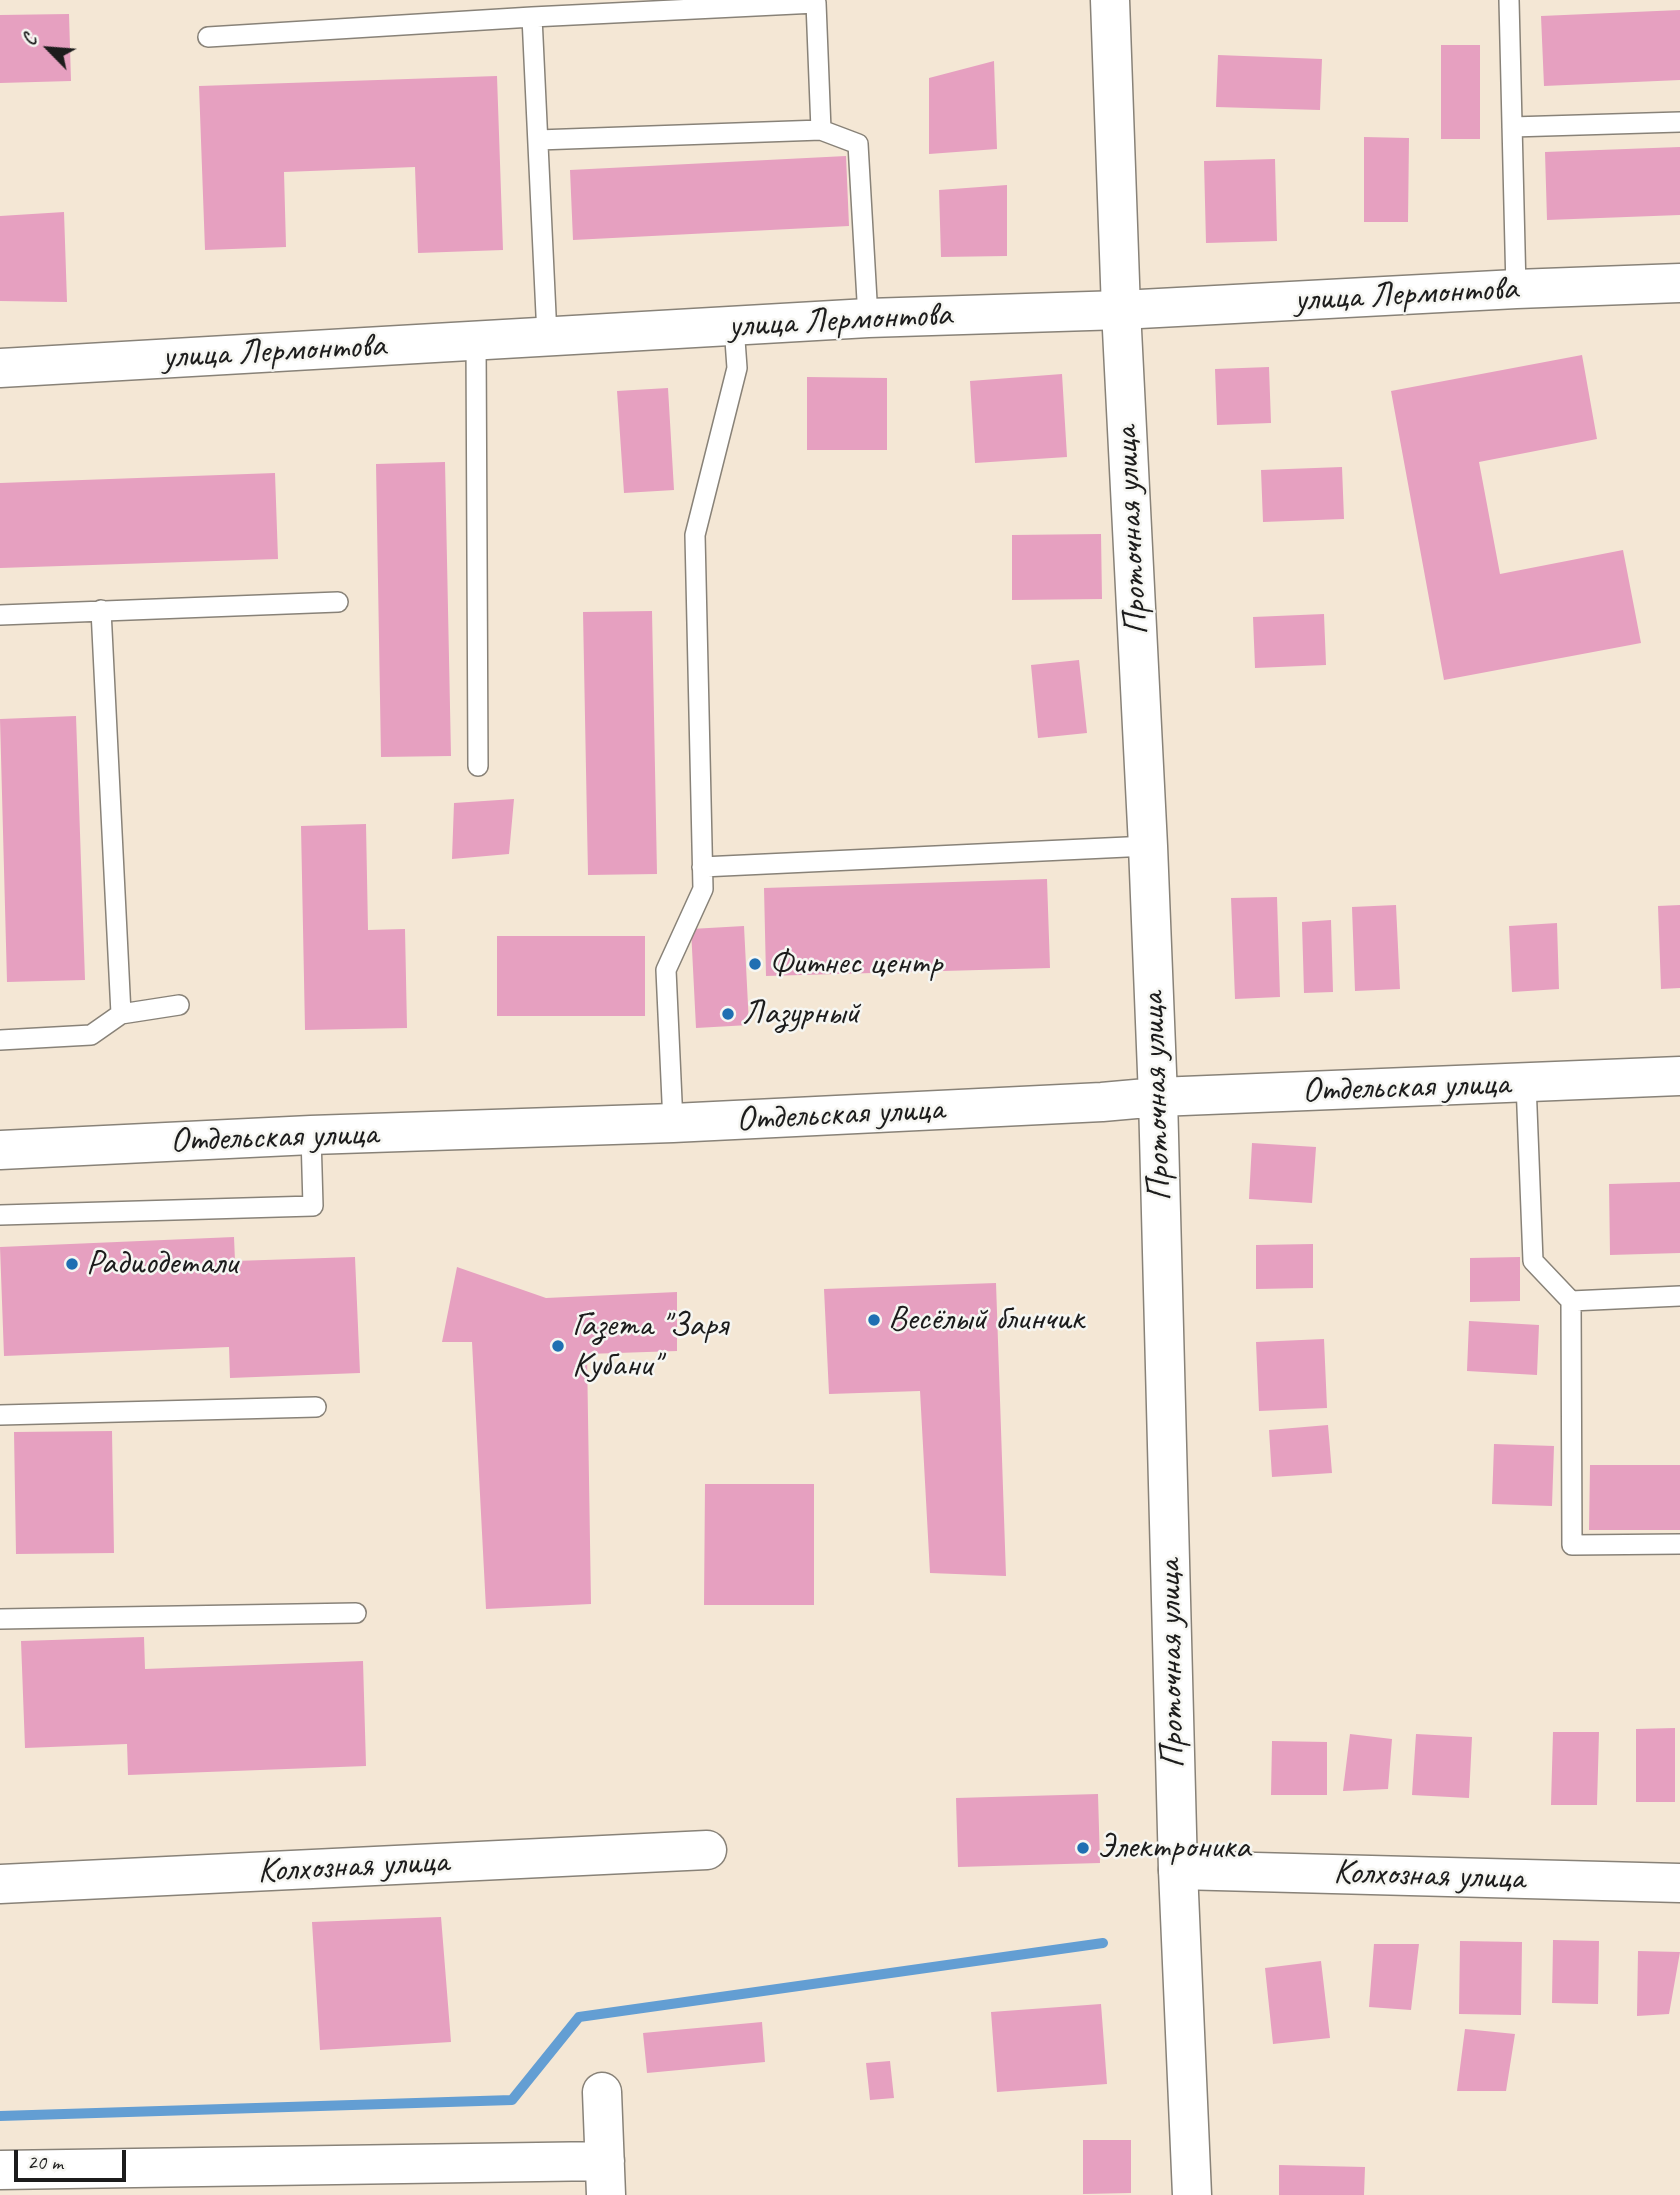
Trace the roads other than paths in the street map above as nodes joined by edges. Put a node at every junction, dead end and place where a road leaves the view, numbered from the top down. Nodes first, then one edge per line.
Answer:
1 (1110, 0) edge
2 (1509, 0) edge
3 (532, 17) junction
4 (208, 37) dead end
5 (1680, 122) edge
6 (1513, 127) junction
7 (821, 130) junction
8 (538, 139) junction
9 (1680, 283) edge
10 (1516, 289) junction
11 (1121, 310) junction
12 (868, 318) junction
13 (734, 326) junction
14 (547, 336) junction
15 (475, 340) junction
16 (0, 368) edge
17 (338, 602) dead end
18 (101, 610) junction
19 (0, 615) edge
20 (478, 766) dead end
21 (1148, 846) junction
22 (702, 867) junction
23 (179, 1005) dead end
24 (121, 1014) junction
25 (0, 1040) edge
26 (1680, 1076) edge
27 (1526, 1083) junction
28 (1157, 1097) junction
29 (673, 1123) junction
30 (311, 1135) junction
31 (0, 1150) edge
32 (0, 1215) edge
33 (1680, 1296) edge
34 (1571, 1301) junction
35 (316, 1407) dead end
36 (0, 1415) edge
37 (1680, 1544) edge
38 (356, 1614) dead end
39 (0, 1619) edge
40 (707, 1850) dead end
41 (1178, 1870) junction
42 (1680, 1883) edge
43 (0, 1884) edge
44 (602, 2092) dead end
45 (0, 2170) edge
46 (605, 2178) edge
47 (1192, 2195) edge

1 - 11 street, Проточная улица
2 - 6 lane
3 - 4 lane
3 - 7 lane
3 - 8 lane
5 - 6 lane
6 - 10 lane
7 - 8 lane
7 - 12 lane
8 - 14 lane
9 - 10 street, улица Лермонтова
10 - 11 street, улица Лермонтова
11 - 12 street, улица Лермонтова
11 - 21 street, Проточная улица
12 - 13 street, улица Лермонтова
13 - 14 street, улица Лермонтова
13 - 22 lane
14 - 15 street, улица Лермонтова
15 - 16 street, улица Лермонтова
15 - 20 lane
17 - 18 lane
18 - 19 lane
18 - 24 lane
21 - 22 lane
21 - 28 street, Проточная улица
22 - 29 lane
23 - 24 lane
24 - 25 lane
26 - 27 street, Отдельская улица
27 - 28 street, Отдельская улица
27 - 34 lane
28 - 29 street, Отдельская улица
28 - 41 street, Проточная улица
29 - 30 street, Отдельская улица
30 - 31 street, Отдельская улица
30 - 32 lane
33 - 34 lane
34 - 37 lane
35 - 36 lane
38 - 39 lane
40 - 43 street, Колхозная улица
41 - 42 street, Колхозная улица
41 - 47 street, Проточная улица
44 - 46 street
45 - 46 street

